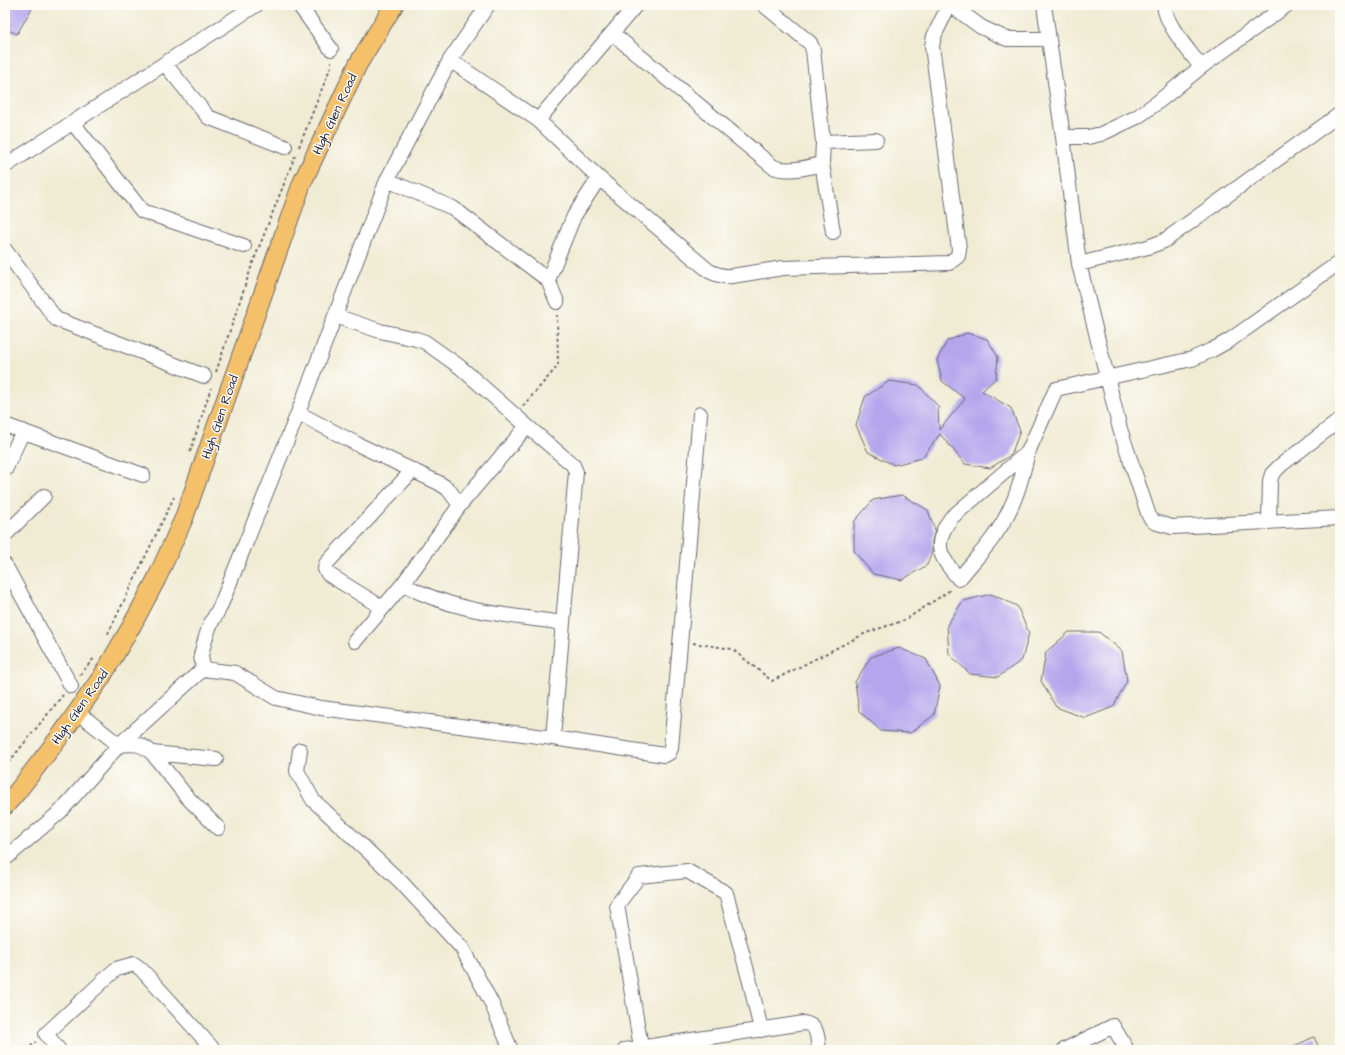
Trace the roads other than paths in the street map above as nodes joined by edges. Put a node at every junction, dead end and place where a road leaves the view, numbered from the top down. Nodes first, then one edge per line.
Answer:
1 (256, 5) edge
2 (300, 5) edge
3 (394, 5) edge
4 (488, 5) edge
5 (636, 5) edge
6 (764, 5) edge
7 (950, 5) edge
8 (1044, 5) edge
9 (1164, 5) edge
10 (1287, 5) edge
11 (612, 33) junction
12 (1048, 39) junction
13 (331, 49) road end
14 (450, 60) junction
15 (165, 64) junction
16 (1201, 67) junction
17 (1340, 114) edge
18 (538, 120) junction
19 (73, 123) junction
20 (1064, 137) junction
21 (876, 140) dead end
22 (823, 142) junction
23 (293, 150) road end
24 (822, 163) junction
25 (5, 166) edge
26 (599, 178) junction
27 (387, 180) junction
28 (833, 232) dead end
29 (244, 246) dead end
30 (5, 250) edge
31 (1340, 262) edge
32 (1079, 264) junction
33 (548, 280) junction
34 (557, 302) road end
35 (335, 316) junction
36 (1108, 378) junction
37 (210, 380) road end
38 (298, 413) junction
39 (700, 414) dead end
40 (1340, 420) edge
41 (5, 425) edge
42 (526, 426) junction
43 (23, 431) junction
44 (1028, 452) junction
45 (5, 470) edge
46 (413, 470) junction
47 (143, 475) dead end
48 (44, 496) dead end
49 (460, 505) junction
50 (1340, 518) edge
51 (1269, 521) junction
52 (5, 535) edge
53 (5, 565) edge
54 (403, 584) junction
55 (383, 608) junction
56 (563, 623) junction
57 (355, 641) dead end
58 (203, 669) junction
59 (71, 686) road end
60 (77, 712) junction
61 (553, 738) junction
62 (119, 745) junction
63 (300, 750) dead end
64 (152, 753) junction
65 (216, 759) dead end
66 (5, 806) edge
67 (218, 828) dead end
68 (5, 859) edge
69 (761, 1030) junction
70 (641, 1047) junction
71 (59, 1050) edge
72 (214, 1050) edge
73 (511, 1050) edge
74 (625, 1050) edge
75 (819, 1050) edge
76 (1064, 1050) edge
77 (1127, 1050) edge

1 - 15 street
2 - 13 street
3 - 60 main road, High Glen Road
4 - 14 street
5 - 11 street
6 - 22 street
7 - 12 street
7 - 26 street
8 - 12 street
9 - 16 street
10 - 16 street
11 - 18 street
11 - 24 street
12 - 20 street
14 - 18 street
14 - 27 street
15 - 19 street
15 - 23 street
16 - 20 street
17 - 32 street
18 - 26 street
19 - 25 street
19 - 29 street
20 - 32 street
21 - 22 street
22 - 24 street
24 - 28 street
26 - 33 street
27 - 33 street
27 - 35 street
30 - 37 street
31 - 36 street
32 - 36 street
33 - 34 street
35 - 38 street
35 - 42 street
36 - 44 street
36 - 51 street
38 - 46 street
38 - 58 street
39 - 61 street
40 - 51 street
41 - 43 street
42 - 49 street
42 - 56 street
43 - 45 street
43 - 47 street
44 - 44 street
46 - 49 street
46 - 55 street
48 - 52 street
49 - 54 street
50 - 51 street
53 - 59 street
54 - 55 street
54 - 56 street
55 - 57 street
56 - 61 street
58 - 61 street
58 - 62 street
60 - 62 street
60 - 66 main road, High Glen Road
62 - 64 street
62 - 68 street
63 - 73 street
64 - 65 street
64 - 67 street
69 - 70 street
69 - 70 street
69 - 75 street
70 - 74 street
71 - 72 street
76 - 77 street

